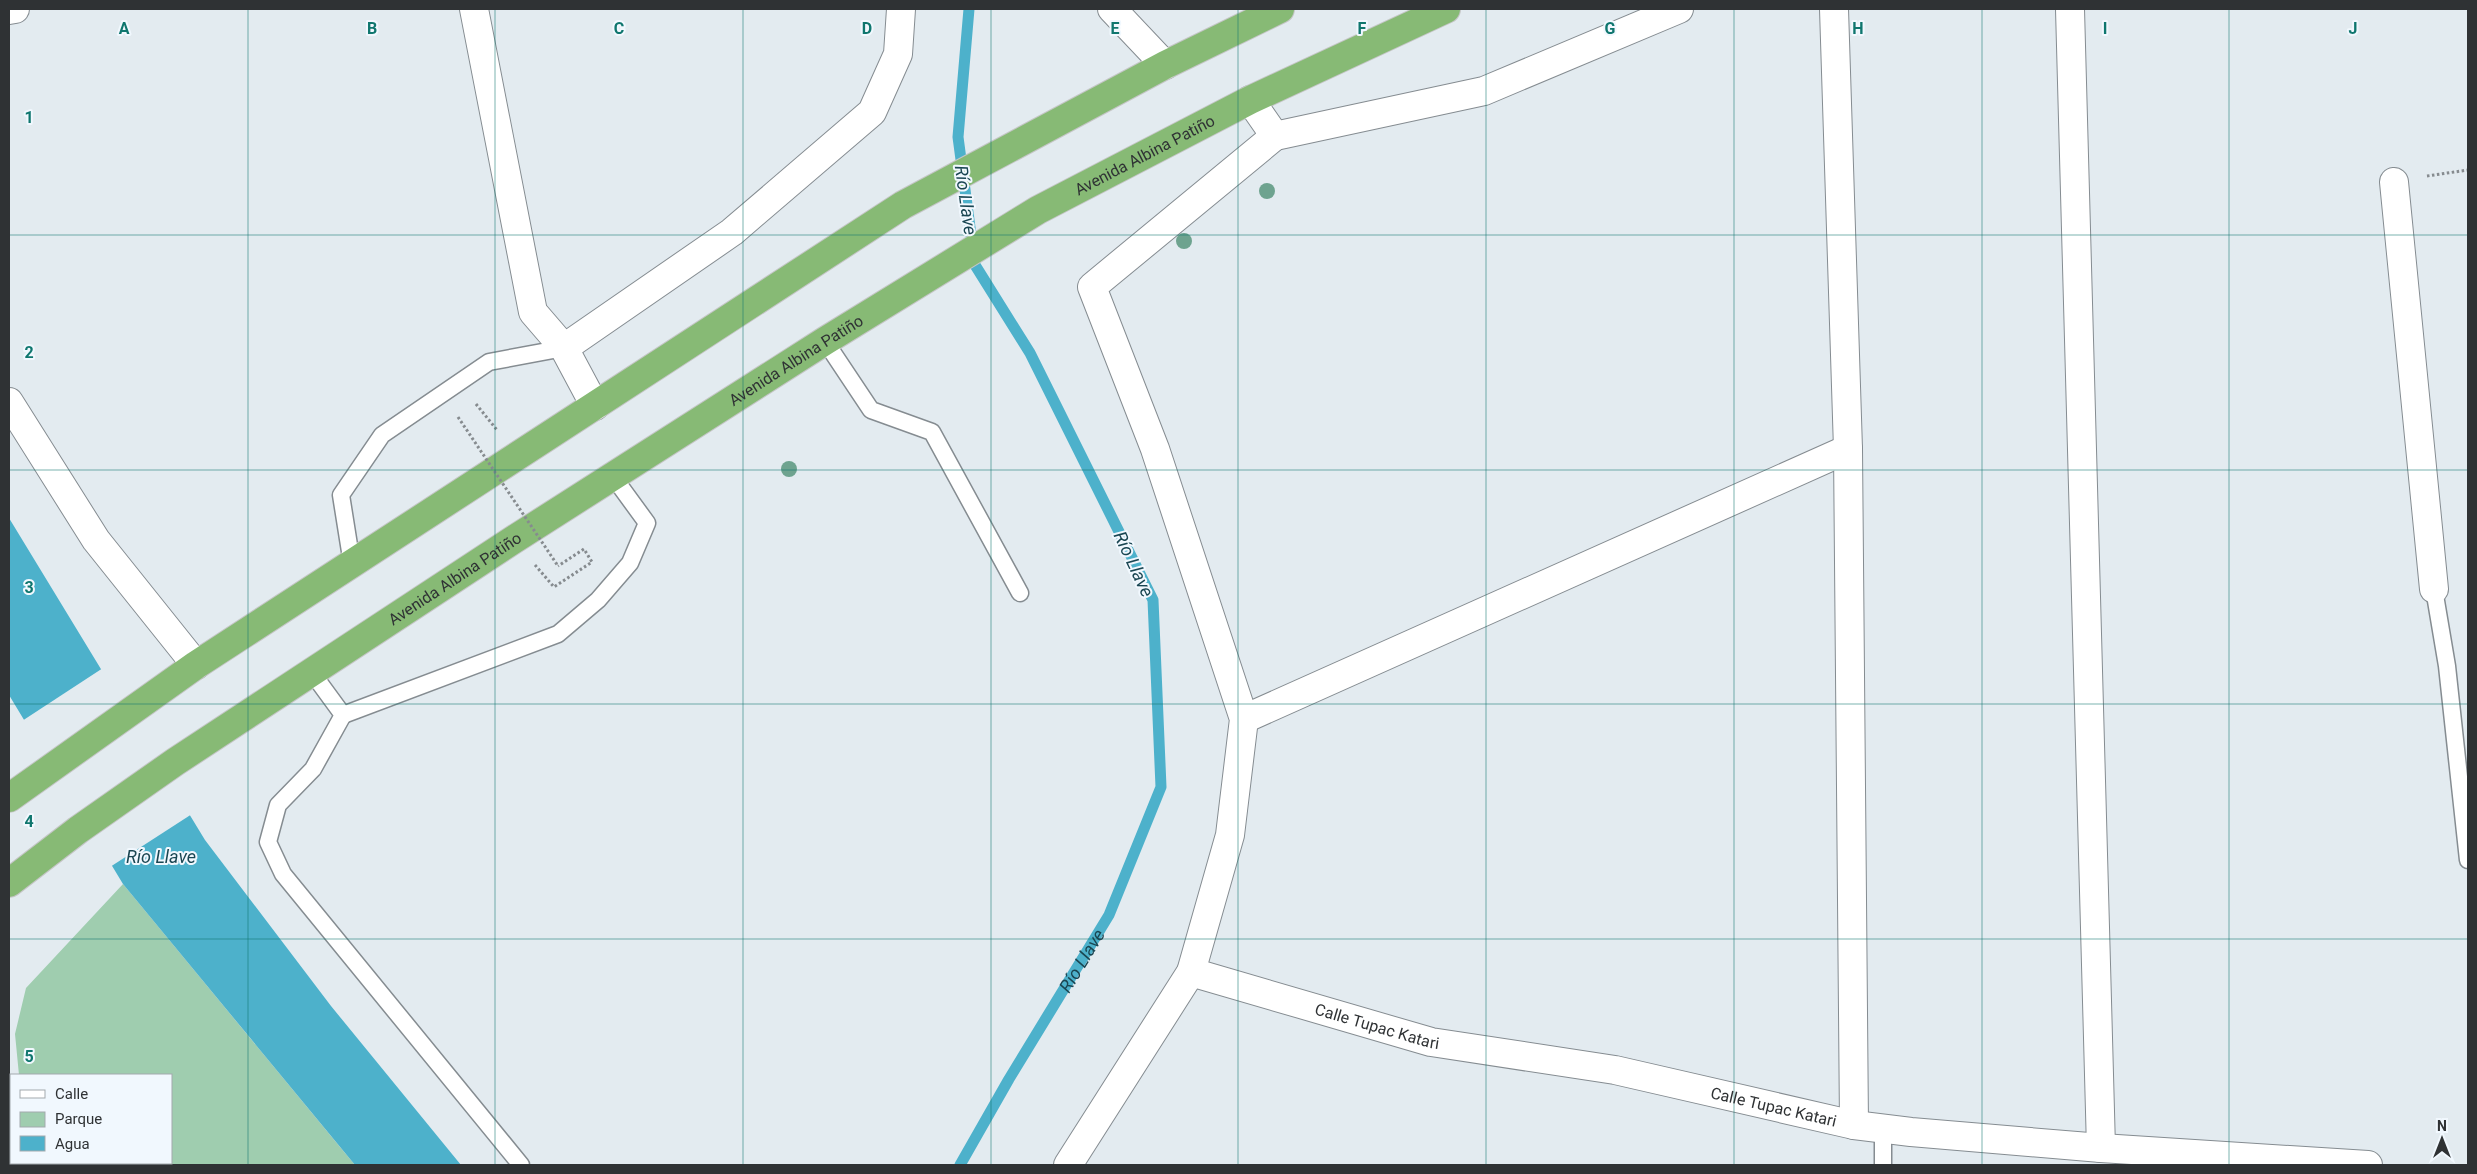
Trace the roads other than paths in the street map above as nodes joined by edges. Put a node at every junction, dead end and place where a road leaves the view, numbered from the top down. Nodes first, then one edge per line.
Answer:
1 (15, 9) edge
2 (474, 9) edge
3 (901, 9) edge
4 (1112, 9) edge
5 (1280, 9) edge
6 (1446, 9) edge
7 (1679, 9) edge
8 (1834, 9) edge
9 (2070, 9) edge
10 (9, 10) edge
11 (1165, 65) junction
12 (1250, 100) junction
13 (1275, 136) junction
14 (2394, 182) road end
15 (825, 341) junction
16 (564, 348) junction
17 (9, 402) edge
18 (595, 406) junction
19 (1848, 449) junction
20 (612, 475) junction
21 (352, 564) junction
22 (2434, 589) joint
23 (1020, 593) dead end
24 (196, 665) junction
25 (313, 674) junction
26 (343, 715) junction
27 (1244, 719) junction
28 (9, 798) edge
29 (2468, 860) edge
30 (9, 883) edge
31 (1191, 972) junction
32 (1854, 1125) junction
33 (1883, 1128) junction
34 (2101, 1148) junction
35 (521, 1165) edge
36 (1068, 1165) edge
37 (1883, 1165) edge
38 (2368, 1165) edge

1 - 10 street
2 - 16 street
3 - 16 street
4 - 11 street
5 - 11 highway
6 - 12 highway, Avenida Albina Patiño
7 - 13 street
8 - 19 street
9 - 34 street
11 - 18 highway
12 - 13 street
12 - 15 highway, Avenida Albina Patiño
13 - 27 street
14 - 22 street
15 - 20 highway, Avenida Albina Patiño
15 - 23 lane
16 - 18 street
16 - 21 lane
17 - 24 street
18 - 21 highway
19 - 27 street
19 - 32 street
20 - 25 highway, Avenida Albina Patiño
20 - 26 lane
21 - 24 highway
22 - 29 lane
24 - 28 highway
25 - 26 lane
25 - 30 highway, Avenida Albina Patiño
26 - 35 lane
27 - 31 street
31 - 32 street, Calle Tupac Katari
31 - 36 street
32 - 33 street, Calle Tupac Katari
33 - 34 street, Calle Tupac Katari
33 - 37 lane
34 - 38 street, Calle Tupac Katari

